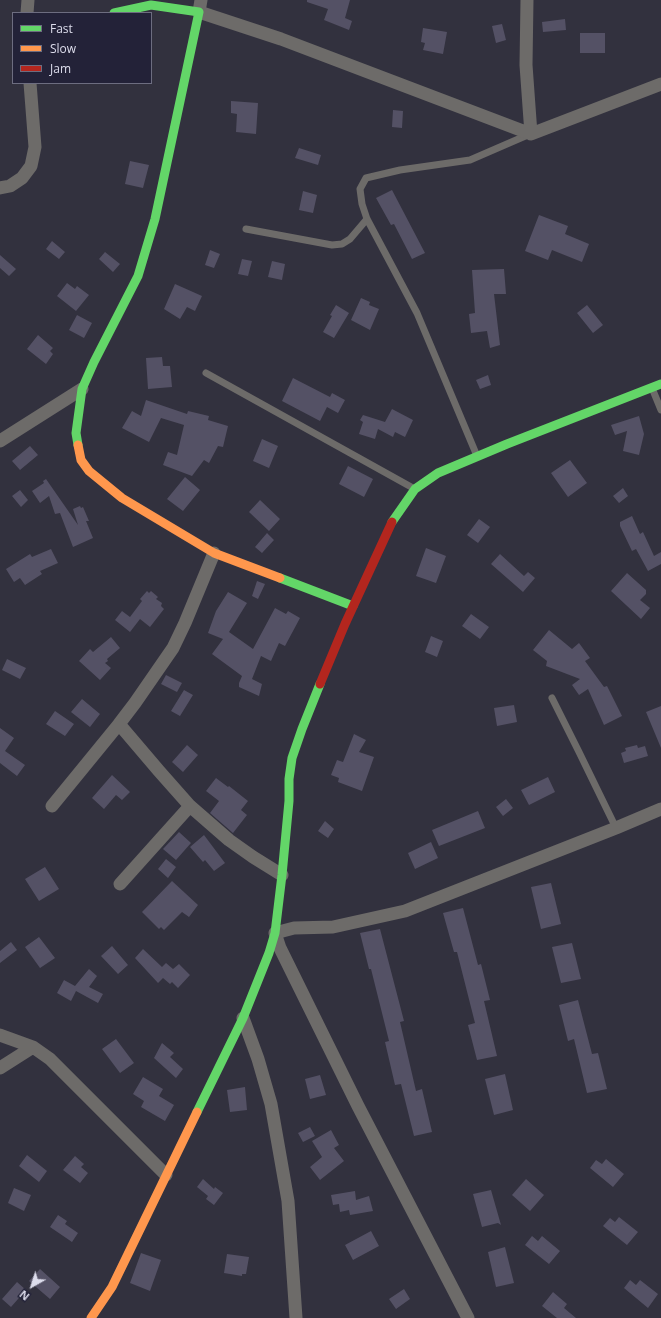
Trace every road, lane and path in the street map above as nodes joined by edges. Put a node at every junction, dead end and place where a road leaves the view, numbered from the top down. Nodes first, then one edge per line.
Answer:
1 (28, 0) edge
2 (527, 0) edge
3 (149, 3) edge
4 (200, 6) edge
5 (27, 12) edge
6 (118, 12) edge
7 (30, 84) edge
8 (661, 84) edge
9 (531, 134) junction
10 (0, 188) edge
11 (367, 218) junction
12 (246, 229) dead end
13 (206, 373) dead end
14 (661, 384) edge
15 (652, 388) junction
16 (82, 389) junction
17 (661, 410) edge
18 (0, 442) edge
19 (477, 456) junction
20 (415, 490) junction
21 (214, 553) junction
22 (353, 606) junction
23 (552, 698) dead end
24 (120, 724) junction
25 (52, 806) dead end
26 (190, 806) junction
27 (661, 808) edge
28 (616, 828) junction
29 (282, 875) junction
30 (120, 884) dead end
31 (275, 933) junction
32 (243, 1018) junction
33 (0, 1035) edge
34 (33, 1047) junction
35 (0, 1068) edge
36 (166, 1174) junction
37 (91, 1318) edge
38 (296, 1318) edge
39 (468, 1318) edge

1 - 5 street
2 - 9 street
3 - 4 street
3 - 6 street
4 - 9 street
4 - 16 street
7 - 10 street
8 - 9 street
9 - 11 lane
11 - 12 lane
11 - 19 lane
13 - 20 lane
14 - 15 street
15 - 17 lane
15 - 19 street
16 - 18 street
16 - 21 street
19 - 20 street
20 - 22 street
21 - 22 street
21 - 24 street
22 - 29 street
23 - 28 lane
24 - 25 street
24 - 26 street
26 - 29 street
26 - 30 street
27 - 28 street
28 - 31 street
29 - 31 street
31 - 32 street
31 - 39 street
32 - 36 street
32 - 38 street
33 - 34 street
34 - 35 street
34 - 36 street
36 - 37 street

